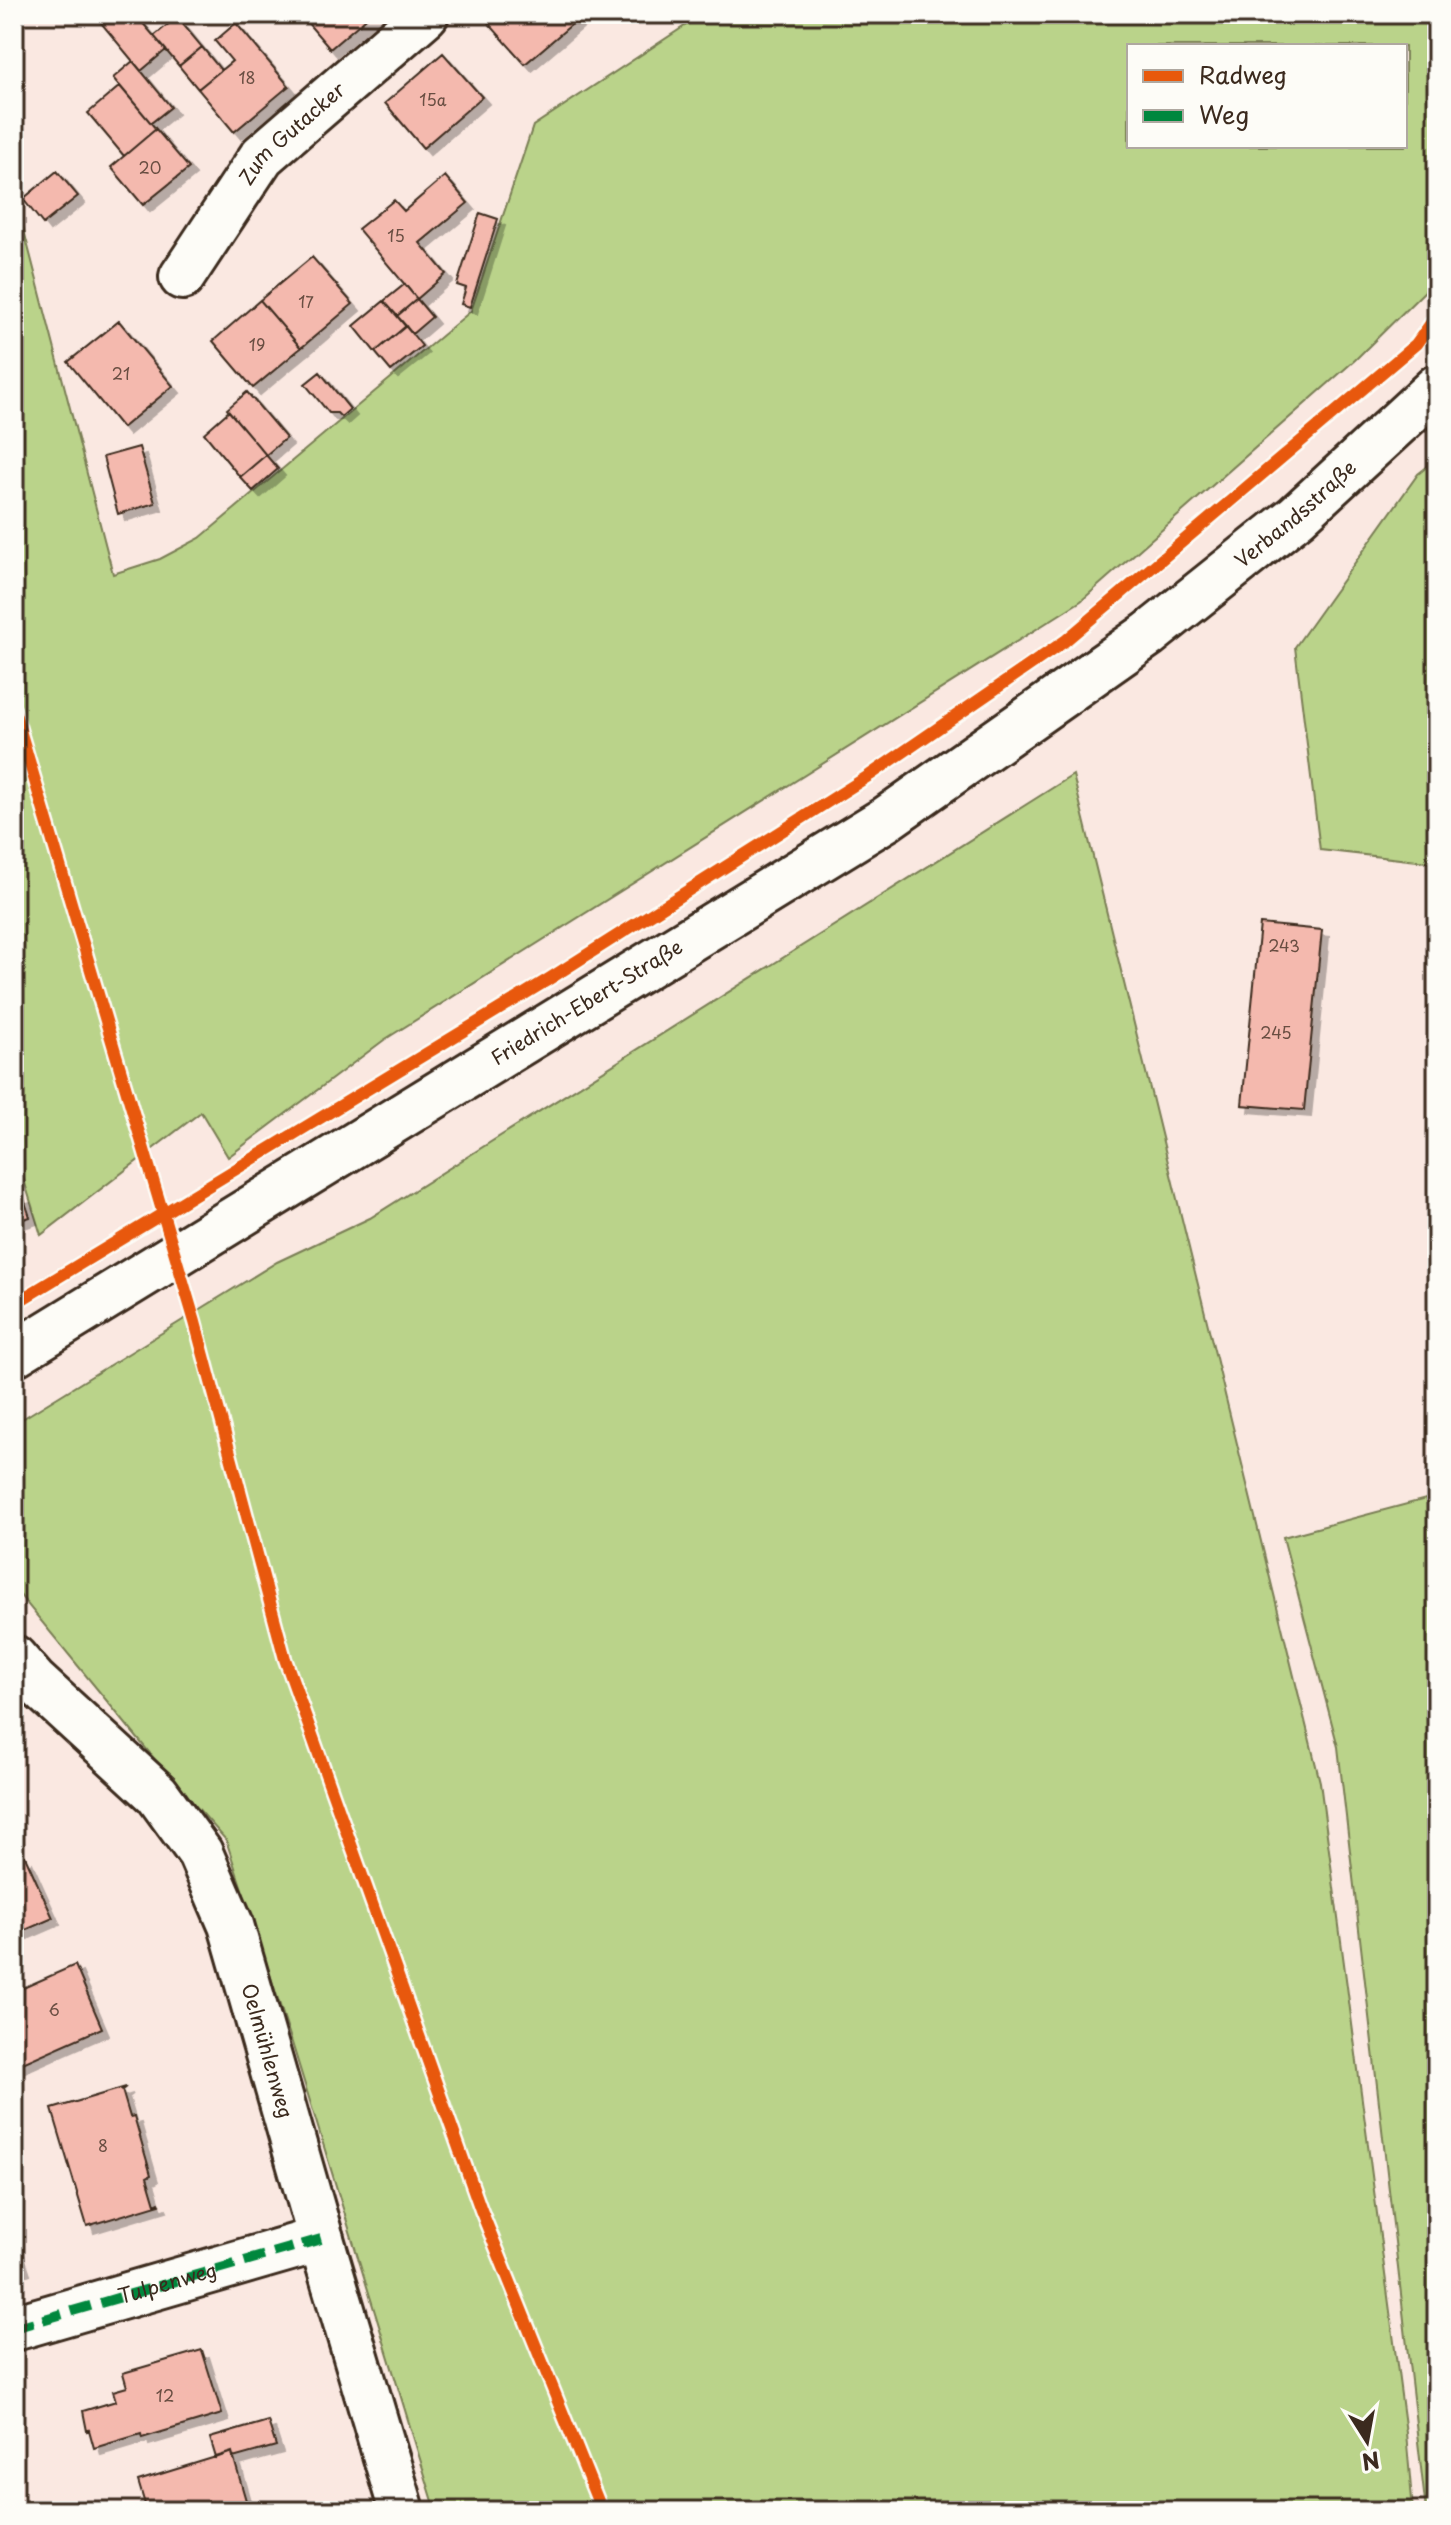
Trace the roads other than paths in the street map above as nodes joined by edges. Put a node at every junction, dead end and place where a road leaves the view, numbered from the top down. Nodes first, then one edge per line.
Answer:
1 (426, 14) edge
2 (182, 277) dead end
3 (1437, 387) edge
4 (1149, 634) joint
5 (14, 1354) edge
6 (14, 1658) edge
7 (321, 2239) junction
8 (14, 2328) edge
9 (402, 2511) edge

1 - 2 main road, Zum Gutacker
3 - 4 main road, Verbandsstraße
4 - 5 main road, Friedrich-Ebert-Straße
6 - 7 main road, Oelmühlenweg
7 - 8 main road, Tulpenweg
7 - 9 main road, Oelmühlenweg

